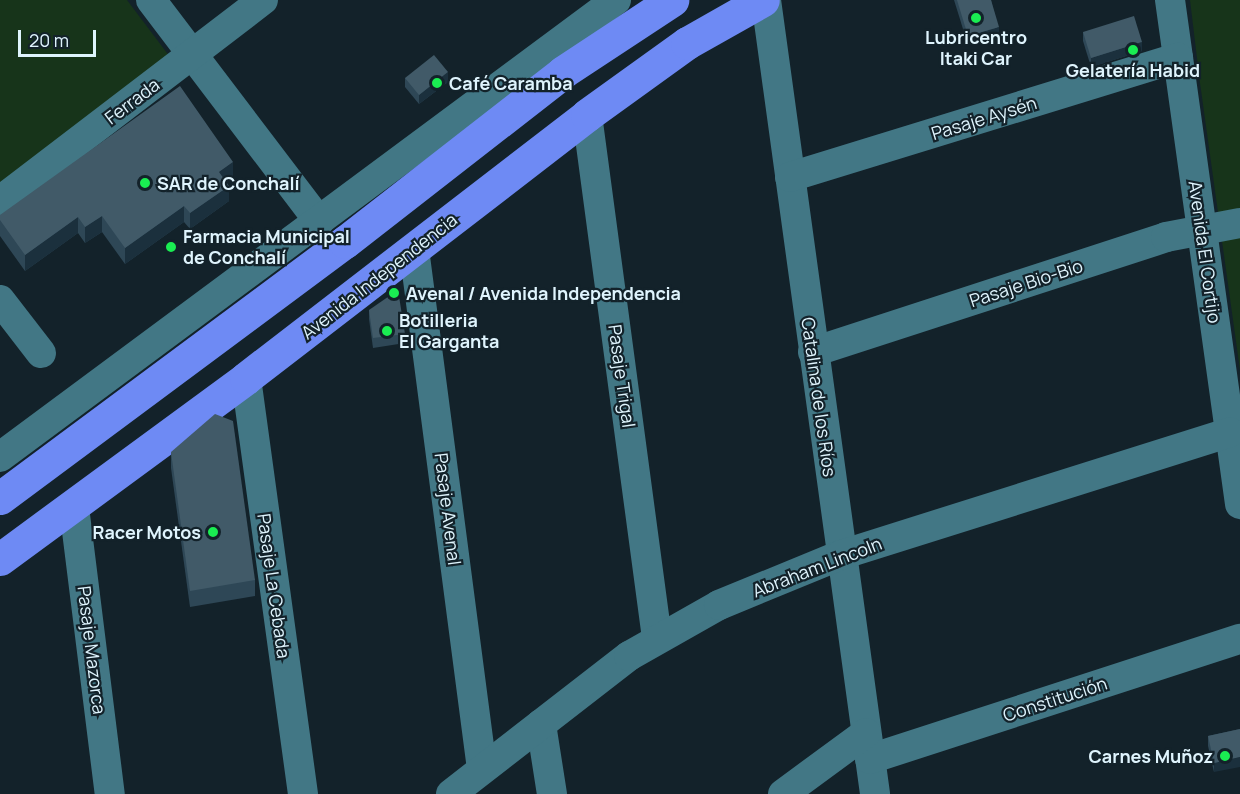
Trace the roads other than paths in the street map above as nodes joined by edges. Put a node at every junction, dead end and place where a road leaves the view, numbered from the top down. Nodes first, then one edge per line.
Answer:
1 (151, 0) edge
2 (263, 0) edge
3 (616, 0) edge
4 (672, 0) edge
5 (764, 0) edge
6 (1170, 0) edge
7 (193, 54) junction
8 (1178, 58) junction
9 (587, 115) junction
10 (790, 177) junction
11 (0, 201) edge
12 (319, 220) junction
13 (1240, 223) edge
14 (1202, 230) junction
15 (414, 249) junction
16 (0, 300) edge
17 (813, 352) junction
18 (41, 353) dead end
19 (246, 378) junction
20 (1230, 432) junction
21 (0, 457) edge
22 (0, 498) edge
23 (1240, 504) edge
24 (74, 507) junction
25 (841, 555) junction
26 (0, 559) edge
27 (657, 638) junction
28 (1240, 639) edge
29 (541, 724) junction
30 (868, 746) junction
31 (482, 769) junction
32 (110, 794) edge
33 (303, 794) edge
34 (451, 794) edge
35 (552, 794) edge
36 (783, 794) edge
37 (874, 794) edge

1 - 7 street
2 - 7 street, Ferrada
3 - 12 street
4 - 22 main road
5 - 9 main road, Avenida Independencia
5 - 10 street, Catalina de los Ríos
6 - 8 street, Avenida El Cortijo
7 - 11 street, Ferrada
7 - 12 street
8 - 10 street, Pasaje Aysén
8 - 14 street, Avenida El Cortijo
9 - 15 main road, Avenida Independencia
9 - 27 street, Pasaje Trigal
10 - 17 street, Catalina de los Ríos
12 - 21 street
13 - 14 street, Pasaje Bio-Bio
14 - 17 street, Pasaje Bio-Bio
14 - 20 street, Avenida El Cortijo
15 - 19 main road, Avenida Independencia
15 - 31 street, Pasaje Avenal
16 - 18 street
17 - 25 street, Catalina de los Ríos
19 - 24 main road, Avenida Independencia
19 - 33 street, Pasaje La Cebada
20 - 23 street, Avenida El Cortijo
20 - 25 street, Abraham Lincoln
24 - 26 main road, Avenida Independencia
24 - 32 street, Pasaje Mazorca
25 - 27 street, Abraham Lincoln
25 - 30 street, Catalina de los Ríos
27 - 29 street, Abraham Lincoln
28 - 30 street, Constitución
29 - 31 street, Abraham Lincoln
29 - 35 street
30 - 36 street, Constitución
30 - 37 street, Catalina de los Ríos
31 - 34 street, Abraham Lincoln

